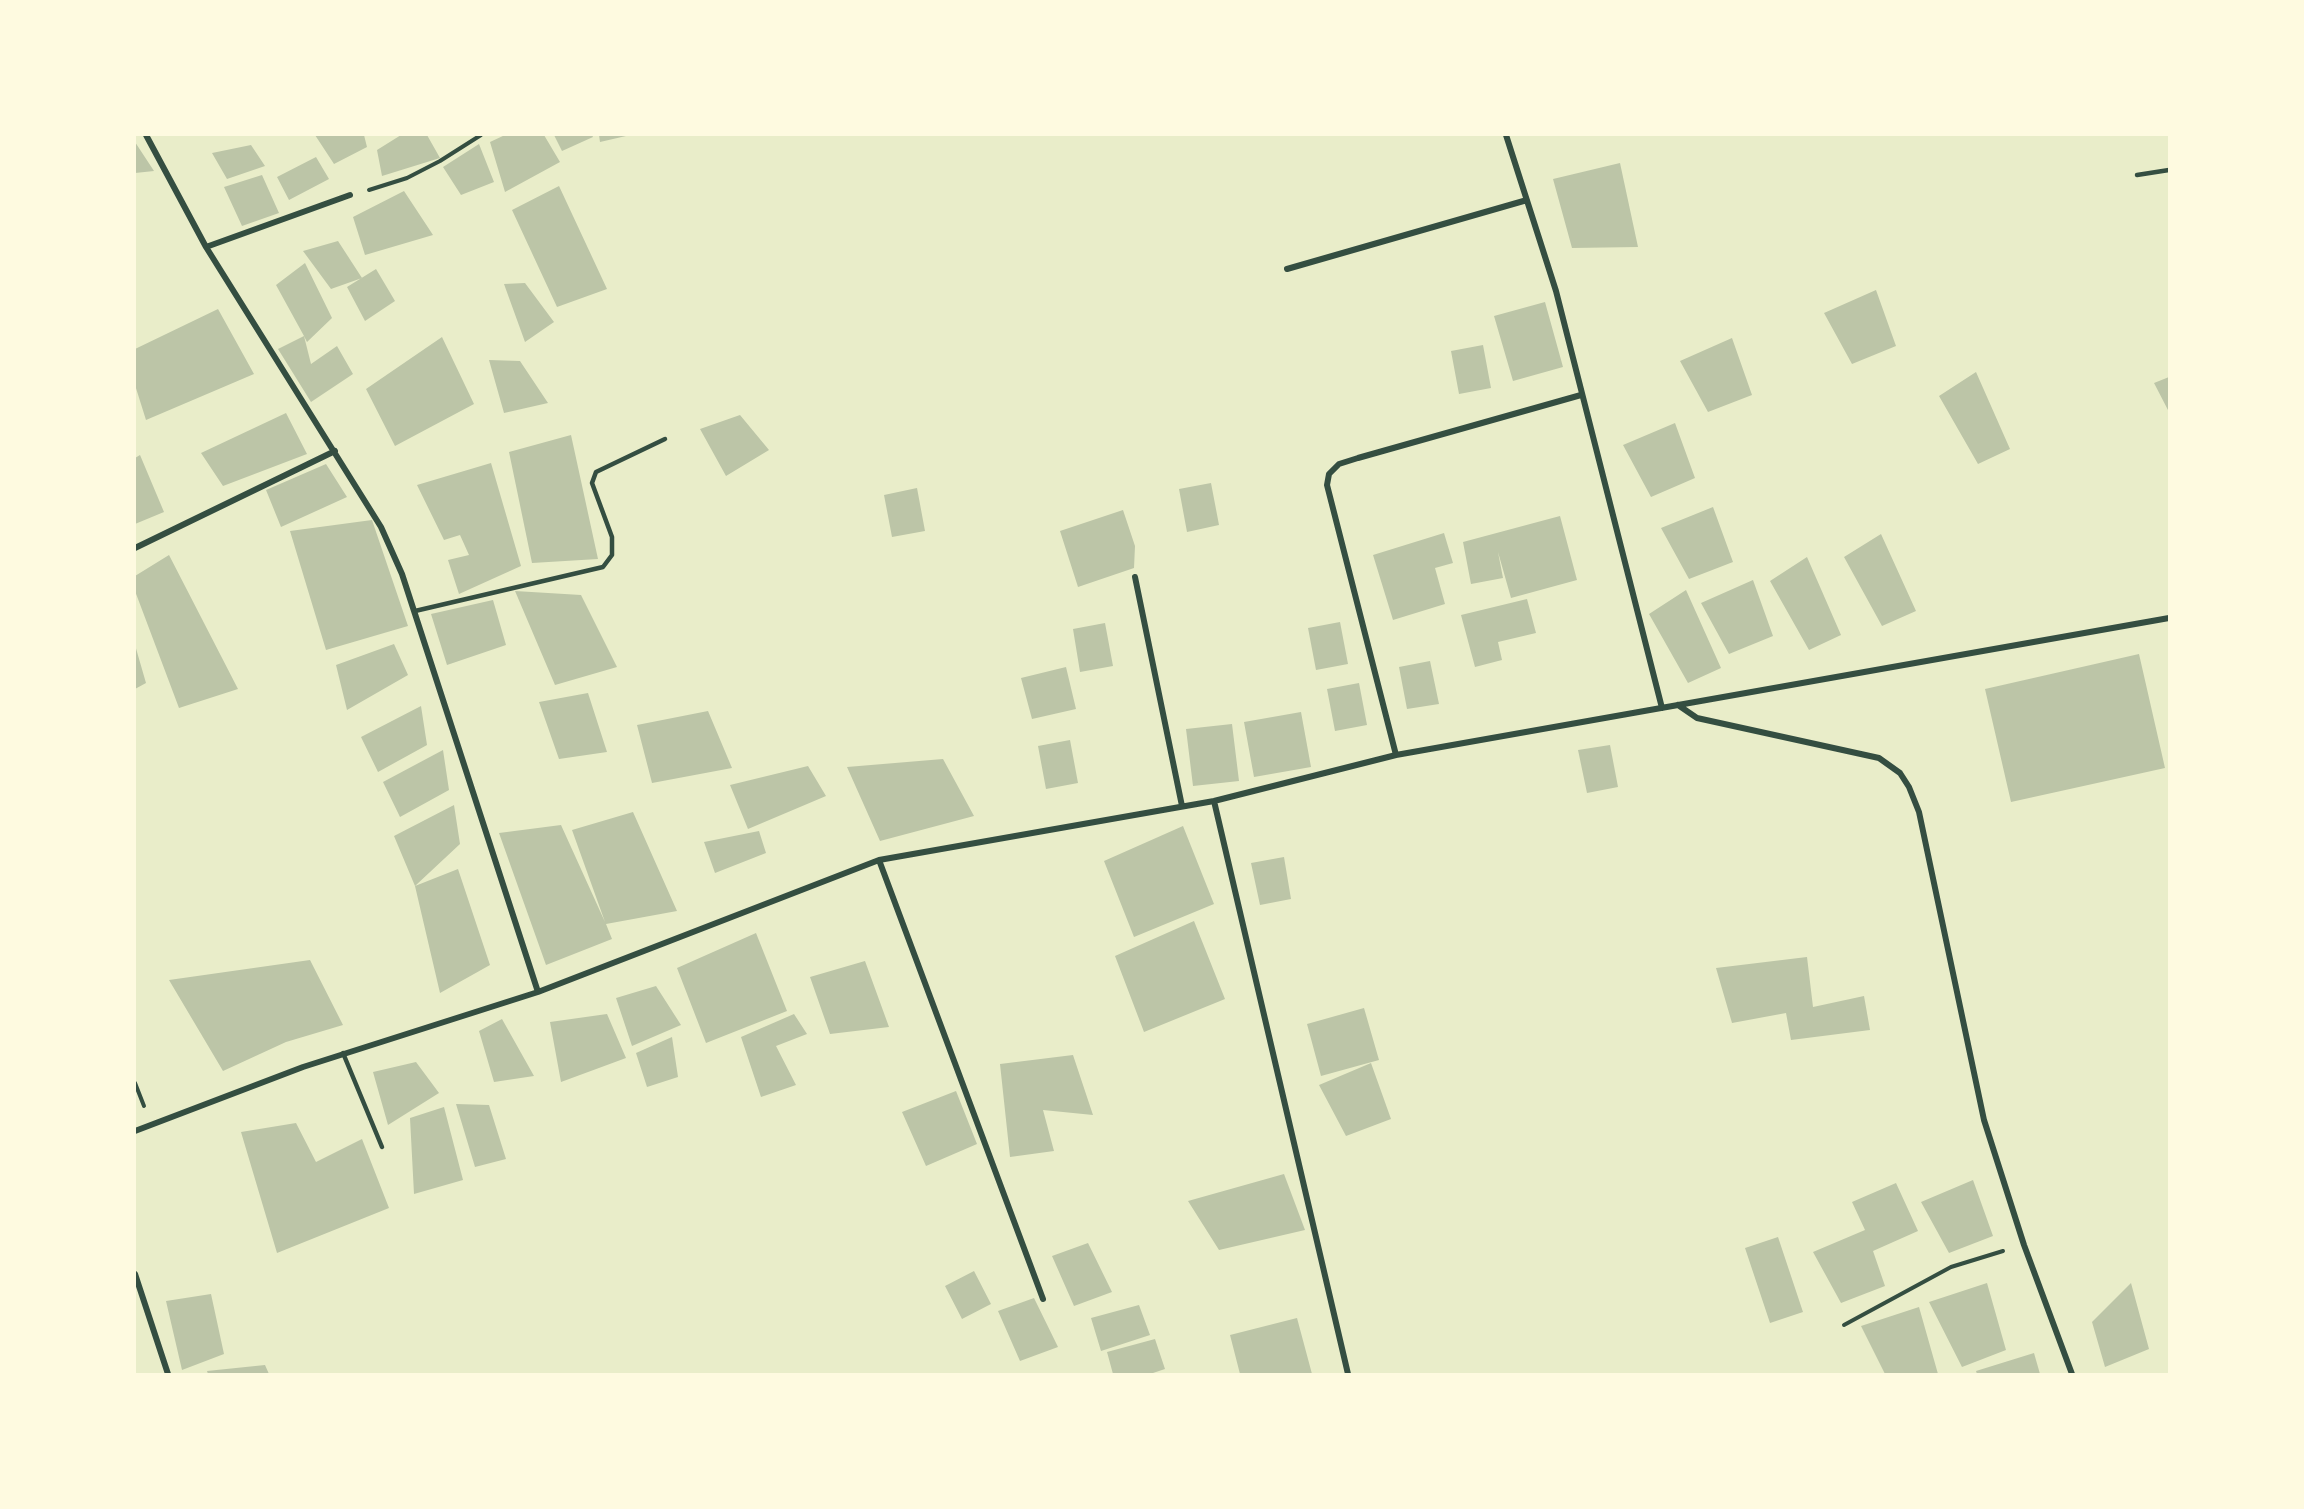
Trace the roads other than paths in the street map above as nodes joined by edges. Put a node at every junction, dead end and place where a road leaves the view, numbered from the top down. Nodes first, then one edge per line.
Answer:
1 (146, 135) edge
2 (1506, 135) edge
3 (2169, 170) edge
4 (2138, 176) dead end
5 (350, 195) road end
6 (1527, 200) junction
7 (206, 247) junction
8 (1287, 269) dead end
9 (1581, 395) junction
10 (665, 439) dead end
11 (334, 451) junction
12 (135, 548) edge
13 (1134, 576) dead end
14 (415, 611) junction
15 (2169, 618) edge
16 (1678, 705) junction
17 (1662, 708) junction
18 (1396, 756) junction
19 (1214, 801) junction
20 (1182, 806) junction
21 (879, 860) junction
22 (538, 992) junction
23 (343, 1053) junction
24 (135, 1131) edge
25 (382, 1147) dead end
26 (135, 1274) edge
27 (1043, 1299) dead end
28 (168, 1374) edge
29 (1348, 1374) edge
30 (2072, 1374) edge

1 - 7 street
2 - 6 street
3 - 4 lane
5 - 7 street
6 - 8 street
6 - 9 street
7 - 11 street
9 - 17 street
9 - 18 street
10 - 14 lane
11 - 12 street
11 - 14 street
13 - 20 street
14 - 22 street
15 - 16 street
16 - 17 street
16 - 30 street
17 - 18 street
18 - 19 street
19 - 20 street
19 - 29 street
20 - 21 street
21 - 22 street
21 - 27 street
22 - 23 street
23 - 24 street
23 - 25 lane
26 - 28 street

